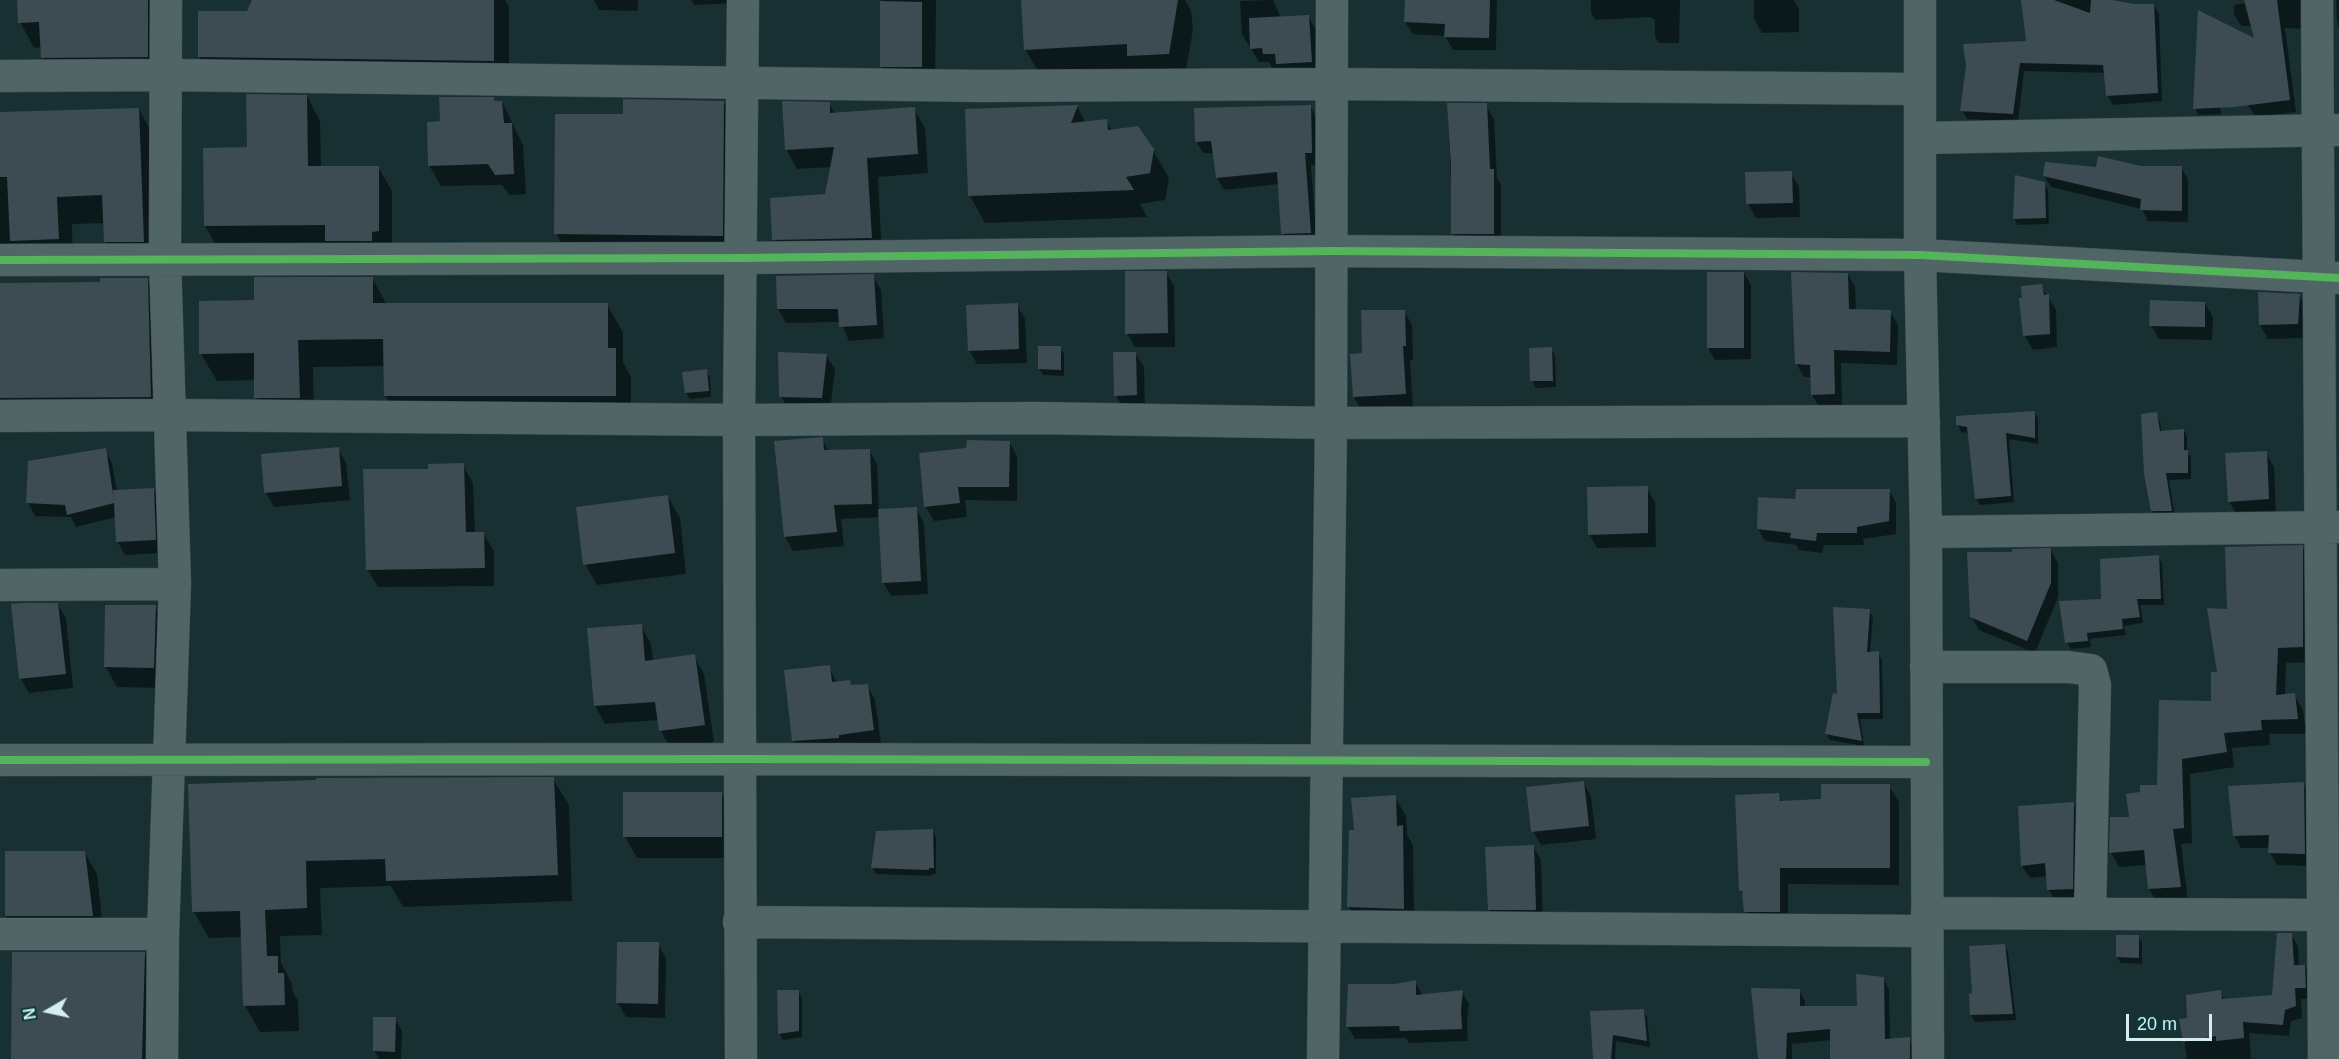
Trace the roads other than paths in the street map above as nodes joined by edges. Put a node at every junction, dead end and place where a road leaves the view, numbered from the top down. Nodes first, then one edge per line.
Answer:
1 (166, 0) edge
2 (743, 0) edge
3 (1332, 0) edge
4 (1920, 0) edge
5 (2317, 0) edge
6 (166, 75) junction
7 (0, 76) edge
8 (743, 82) junction
9 (1332, 84) junction
10 (1920, 89) junction
11 (2328, 130) edge
12 (1920, 138) junction
13 (1331, 250) junction
14 (1920, 255) junction
15 (165, 258) junction
16 (740, 258) junction
17 (0, 260) edge
18 (2329, 277) edge
19 (170, 415) junction
20 (0, 416) edge
21 (739, 420) junction
22 (1924, 421) junction
23 (1331, 423) junction
24 (2330, 527) edge
25 (1926, 532) junction
26 (175, 584) junction
27 (0, 585) edge
28 (2331, 666) edge
29 (1926, 667) junction
30 (170, 759) junction
31 (740, 759) junction
32 (0, 760) edge
33 (1326, 760) junction
34 (1926, 762) junction
35 (2091, 914) junction
36 (2332, 915) edge
37 (739, 922) junction
38 (1927, 922) junction
39 (1324, 928) junction
40 (0, 934) edge
41 (163, 934) junction
42 (162, 1059) edge
43 (741, 1059) edge
44 (1323, 1059) edge
45 (1928, 1059) edge
46 (2324, 1059) edge

1 - 6 street
2 - 8 street
3 - 9 street
4 - 10 street
5 - 11 street
6 - 7 street
6 - 8 street
6 - 15 street
8 - 9 street
8 - 16 street
9 - 10 street
9 - 13 street
10 - 12 street
11 - 12 street
11 - 18 street
12 - 14 street
13 - 14 street
13 - 16 street
13 - 23 street
14 - 18 street
14 - 22 street
15 - 16 street
15 - 17 street
15 - 19 street
16 - 21 street
18 - 24 street
19 - 20 street
19 - 21 street
19 - 26 street
21 - 23 street
21 - 31 street
22 - 23 street
22 - 25 street
23 - 33 street
24 - 25 street
24 - 28 street
25 - 29 street
26 - 27 street
26 - 30 street
28 - 36 street
29 - 34 street
29 - 35 street
30 - 31 street
30 - 32 street
30 - 41 street
31 - 33 street
31 - 37 street
33 - 34 street
33 - 39 street
34 - 38 street
35 - 36 street
35 - 38 street
36 - 46 street
37 - 39 street
37 - 43 street
38 - 39 street
38 - 45 street
39 - 44 street
40 - 41 street
41 - 42 street

